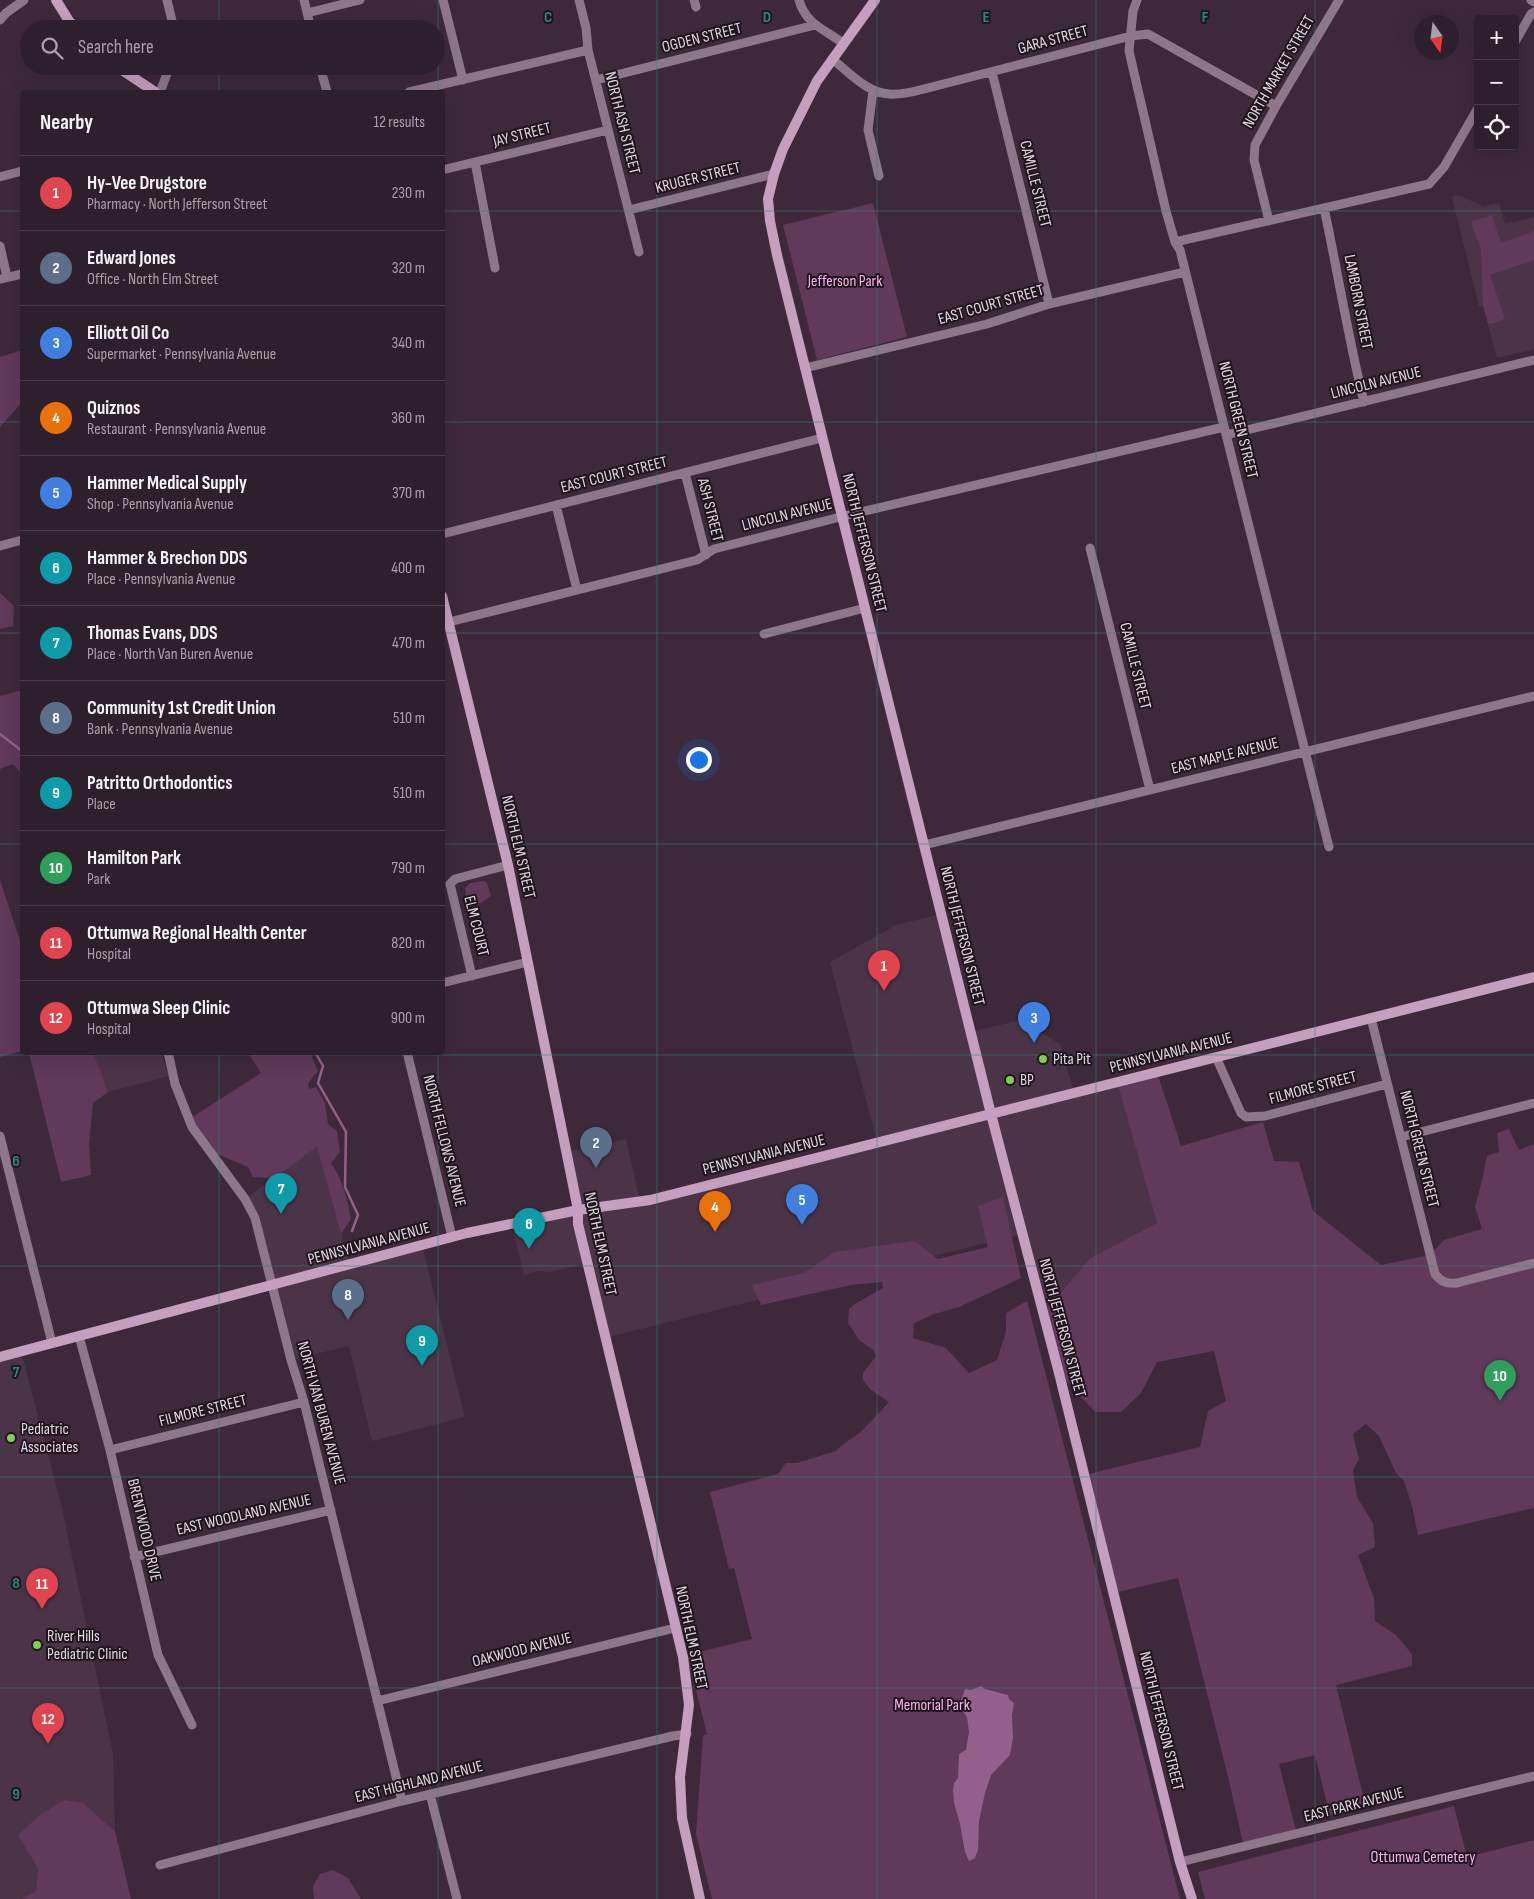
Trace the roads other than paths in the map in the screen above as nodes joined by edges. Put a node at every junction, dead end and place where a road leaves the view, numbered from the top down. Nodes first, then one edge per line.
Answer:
1 (24, 0) edge
2 (56, 0) edge
3 (167, 0) edge
4 (304, 0) edge
5 (360, 0) edge
6 (443, 0) edge
7 (579, 0) edge
8 (799, 0) edge
9 (875, 0) edge
10 (1137, 0) edge
11 (1339, 0) edge
12 (1534, 12) edge
13 (307, 13) junction
14 (0, 20) edge
15 (69, 20) edge
16 (172, 20) edge
17 (309, 20) edge
18 (815, 25) junction
19 (1519, 35) edge
20 (1131, 36) junction
21 (844, 44) junction
22 (588, 50) junction
23 (832, 59) junction
24 (992, 72) junction
25 (130, 75) edge
26 (167, 75) edge
27 (322, 75) edge
28 (463, 80) junction
29 (596, 80) junction
30 (152, 90) edge
31 (161, 90) edge
32 (326, 90) edge
33 (417, 90) edge
34 (873, 90) junction
35 (1276, 106) junction
36 (1474, 115) edge
37 (608, 130) junction
38 (475, 162) junction
39 (445, 169) edge
40 (20, 172) edge
41 (774, 174) junction
42 (879, 176) dead end
43 (0, 177) edge
44 (1324, 208) junction
45 (629, 210) junction
46 (1269, 220) junction
47 (1175, 242) junction
48 (0, 246) edge
49 (639, 252) dead end
50 (495, 268) dead end
51 (1185, 272) junction
52 (20, 274) edge
53 (4, 278) edge
54 (1049, 304) junction
55 (1534, 360) edge
56 (805, 368) junction
57 (1364, 402) junction
58 (1225, 431) junction
59 (822, 438) junction
60 (685, 473) junction
61 (556, 505) junction
62 (842, 517) junction
63 (445, 533) edge
64 (20, 541) edge
65 (0, 546) edge
66 (1090, 548) dead end
67 (706, 555) junction
68 (577, 590) junction
69 (445, 607) edge
70 (865, 608) junction
71 (449, 622) junction
72 (764, 634) dead end
73 (1534, 696) edge
74 (1305, 752) junction
75 (1150, 790) junction
76 (924, 845) junction
77 (1329, 847) dead end
78 (508, 865) junction
79 (528, 962) junction
80 (472, 976) junction
81 (1534, 977) edge
82 (445, 982) edge
83 (1371, 1018) junction
84 (169, 1055) edge
85 (408, 1055) edge
86 (1216, 1057) junction
87 (1388, 1084) junction
88 (1534, 1103) edge
89 (991, 1114) junction
90 (0, 1136) edge
91 (1401, 1138) junction
92 (578, 1210) junction
93 (452, 1237) junction
94 (1534, 1263) edge
95 (273, 1285) junction
96 (79, 1336) junction
97 (52, 1343) junction
98 (0, 1357) edge
99 (304, 1402) junction
100 (110, 1450) junction
101 (331, 1510) junction
102 (134, 1557) junction
103 (675, 1628) junction
104 (377, 1702) junction
105 (192, 1726) dead end
106 (687, 1734) junction
107 (1534, 1776) edge
108 (430, 1794) junction
109 (402, 1801) junction
110 (1180, 1862) junction
111 (160, 1864) dead end
112 (458, 1899) edge
113 (700, 1899) edge
114 (1192, 1899) edge

1 - 14 street
2 - 15 main road
3 - 16 street
4 - 13 street
5 - 13 street
6 - 28 street
7 - 22 street, NORTH ASH STREET
8 - 18 street
9 - 21 main road, NORTH JEFFERSON STREET
10 - 20 street, NORTH GREEN STREET
11 - 35 street, NORTH MARKET STREET
12 - 19 street
13 - 17 street
18 - 21 street
18 - 29 street, OGDEN STREET
20 - 24 street, GARA STREET
20 - 35 street, GARA STREET
20 - 47 street, NORTH GREEN STREET
21 - 23 main road, NORTH JEFFERSON STREET
22 - 28 street
22 - 29 street, NORTH ASH STREET
23 - 34 street, GARA STREET
23 - 41 main road, NORTH JEFFERSON STREET
24 - 34 street, GARA STREET
24 - 54 street, CAMILLE STREET
25 - 30 main road
26 - 31 street
27 - 32 street
28 - 33 street
29 - 37 street, NORTH ASH STREET
34 - 42 street
35 - 46 street, NORTH MARKET STREET
36 - 44 street
37 - 38 street, JAY STREET
37 - 45 street, NORTH ASH STREET
38 - 39 street, JAY STREET
38 - 50 street
40 - 43 street
41 - 45 street, KRUGER STREET
41 - 56 main road, NORTH JEFFERSON STREET
44 - 46 street
44 - 57 street, LAMBORN STREET
45 - 49 street, NORTH ASH STREET
46 - 47 street
47 - 51 street, NORTH GREEN STREET
48 - 53 street
51 - 54 street, EAST COURT STREET
51 - 58 street, NORTH GREEN STREET
52 - 53 street
54 - 56 street, EAST COURT STREET
55 - 57 street, LINCOLN AVENUE
56 - 59 main road, NORTH JEFFERSON STREET
57 - 58 street, LINCOLN AVENUE
58 - 62 street, LINCOLN AVENUE
58 - 74 street, NORTH GREEN STREET
59 - 60 street, EAST COURT STREET
59 - 62 main road, NORTH JEFFERSON STREET
60 - 61 street, EAST COURT STREET
60 - 67 street, ASH STREET
61 - 63 street, EAST COURT STREET
61 - 68 street
62 - 67 street, LINCOLN AVENUE
62 - 70 main road, NORTH JEFFERSON STREET
64 - 65 street
66 - 75 street, CAMILLE STREET
67 - 68 street, LINCOLN AVENUE
68 - 71 street, LINCOLN AVENUE
69 - 71 main road, NORTH ELM STREET
70 - 72 street
70 - 76 main road, NORTH JEFFERSON STREET
71 - 78 main road, NORTH ELM STREET
73 - 74 street, EAST MAPLE AVENUE
74 - 75 street, EAST MAPLE AVENUE
74 - 77 street, NORTH GREEN STREET
75 - 76 street, EAST MAPLE AVENUE
76 - 89 main road, NORTH JEFFERSON STREET
78 - 79 main road, NORTH ELM STREET
78 - 80 street, ELM COURT
79 - 80 street
79 - 92 main road, NORTH ELM STREET
80 - 82 street
81 - 83 main road, PENNSYLVANIA AVENUE
83 - 86 main road, PENNSYLVANIA AVENUE
83 - 87 street, NORTH GREEN STREET
84 - 95 street, NORTH VAN BUREN AVENUE
85 - 93 street, NORTH FELLOWS AVENUE
86 - 87 street, FILMORE STREET
86 - 89 main road, PENNSYLVANIA AVENUE
87 - 91 street, NORTH GREEN STREET
88 - 91 street
89 - 92 main road, PENNSYLVANIA AVENUE
89 - 110 main road, NORTH JEFFERSON STREET
90 - 97 street
91 - 94 street, NORTH GREEN STREET
92 - 93 main road, PENNSYLVANIA AVENUE
92 - 103 main road, NORTH ELM STREET
93 - 95 main road, PENNSYLVANIA AVENUE
95 - 96 main road, PENNSYLVANIA AVENUE
95 - 99 street, NORTH VAN BUREN AVENUE
96 - 97 main road, PENNSYLVANIA AVENUE
96 - 100 street, BRENTWOOD DRIVE
97 - 98 main road, PENNSYLVANIA AVENUE
99 - 100 street, FILMORE STREET
99 - 101 street, NORTH VAN BUREN AVENUE
100 - 102 street, BRENTWOOD DRIVE
101 - 102 street, EAST WOODLAND AVENUE
101 - 104 street, NORTH VAN BUREN AVENUE
102 - 105 street, BRENTWOOD DRIVE
103 - 104 street, OAKWOOD AVENUE
103 - 106 main road, NORTH ELM STREET
104 - 109 street, NORTH VAN BUREN AVENUE
106 - 108 street, EAST HIGHLAND AVENUE
106 - 113 main road, NORTH ELM STREET
107 - 110 street, EAST PARK AVENUE
108 - 109 street, EAST HIGHLAND AVENUE
108 - 112 street
109 - 111 street, EAST HIGHLAND AVENUE
110 - 114 main road, NORTH JEFFERSON STREET

